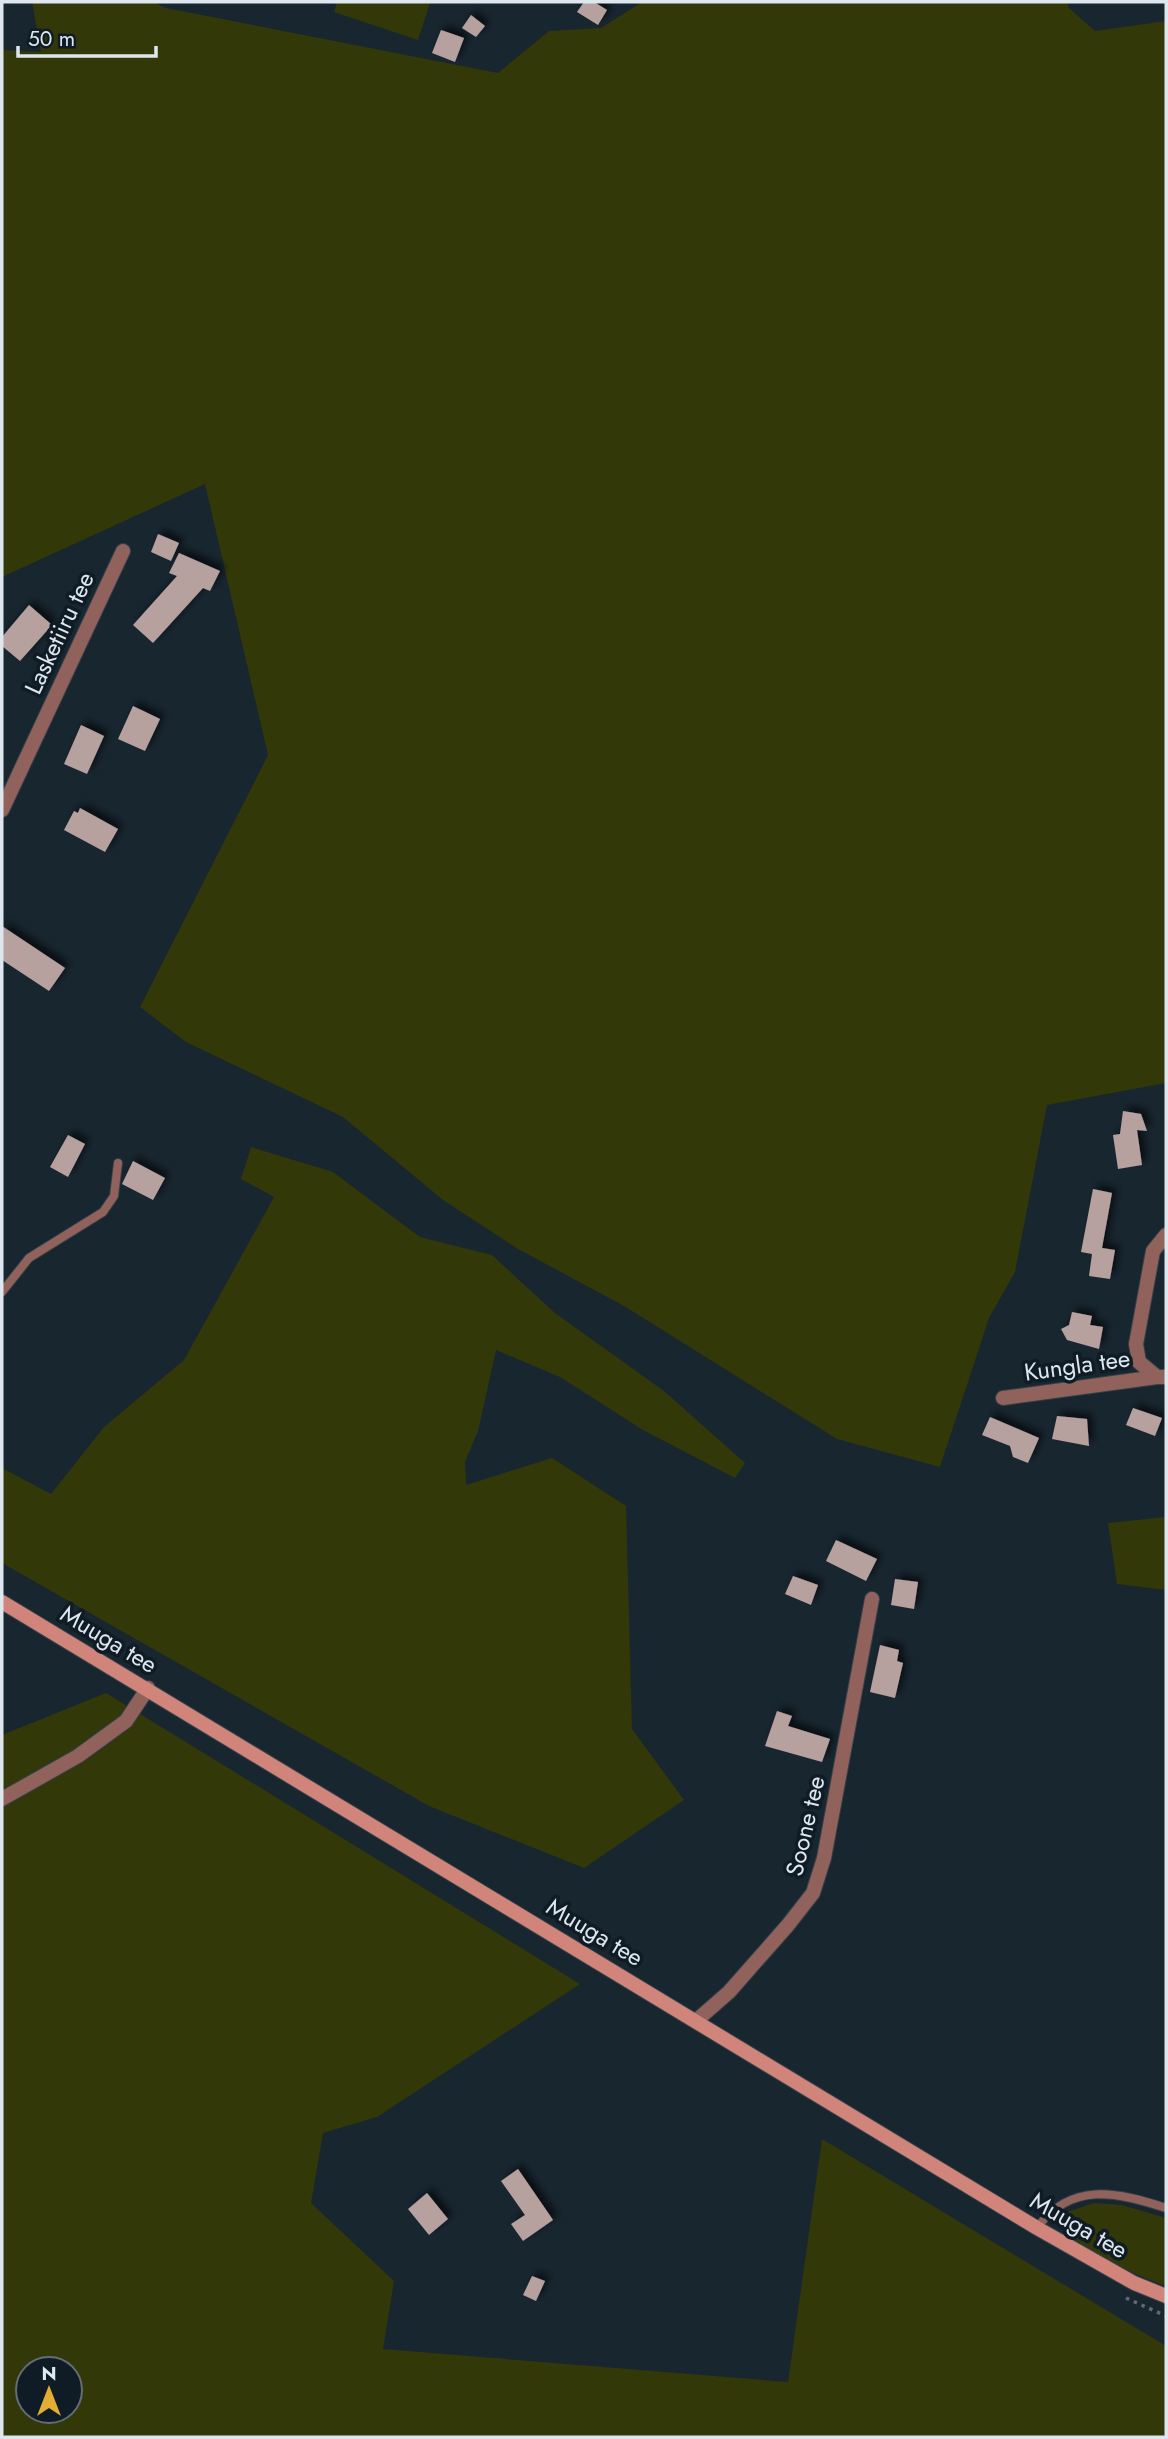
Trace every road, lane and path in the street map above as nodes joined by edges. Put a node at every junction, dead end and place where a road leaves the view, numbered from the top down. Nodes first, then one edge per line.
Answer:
1 (123, 551) dead end
2 (2, 810) edge
3 (118, 1163) dead end
4 (1166, 1235) edge
5 (2, 1293) edge
6 (1162, 1377) edge
7 (1003, 1398) dead end
8 (872, 1599) dead end
9 (2, 1602) edge
10 (148, 1688) junction
11 (2, 1799) edge
12 (697, 2020) junction
13 (1166, 2208) edge
14 (1037, 2228) junction
15 (1166, 2296) edge

1 - 2 street, Lasketiiru tee
3 - 5 lane
4 - 6 street, Kungla tee
6 - 7 street, Kungla tee
8 - 12 street, Soone tee
9 - 10 street, Muuga tee
10 - 11 street
10 - 12 street, Muuga tee
12 - 14 street, Muuga tee
13 - 14 lane
14 - 15 street, Muuga tee

